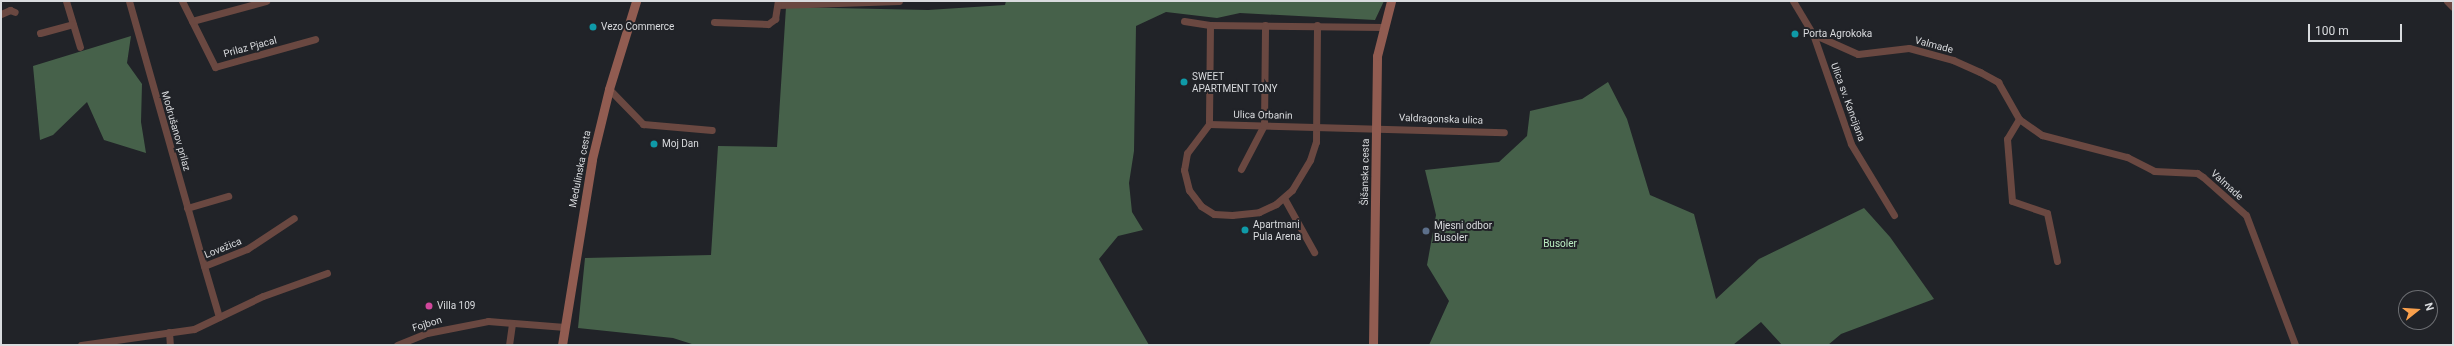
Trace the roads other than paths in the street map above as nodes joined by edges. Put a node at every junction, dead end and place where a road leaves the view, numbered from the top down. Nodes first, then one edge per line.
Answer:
1 (66, 1) edge
2 (129, 1) edge
3 (182, 1) edge
4 (266, 1) edge
5 (636, 1) edge
6 (899, 1) edge
7 (1391, 1) edge
8 (1793, 1) edge
9 (2447, 1) edge
10 (778, 3) edge
11 (2453, 7) edge
12 (15, 12) dead end
13 (1, 14) edge
14 (192, 21) junction
15 (1184, 21) dead end
16 (714, 22) dead end
17 (73, 24) junction
18 (1210, 25) junction
19 (1265, 25) junction
20 (1317, 25) junction
21 (1383, 27) junction
22 (40, 33) dead end
23 (1812, 34) junction
24 (315, 39) dead end
25 (80, 47) dead end
26 (609, 89) junction
27 (2019, 119) junction
28 (1209, 124) junction
29 (1264, 125) junction
30 (1316, 126) junction
31 (1377, 127) junction
32 (712, 130) dead end
33 (1504, 132) dead end
34 (1241, 169) dead end
35 (228, 196) dead end
36 (1284, 198) junction
37 (187, 208) junction
38 (1894, 215) dead end
39 (294, 218) dead end
40 (1314, 252) dead end
41 (2056, 261) dead end
42 (204, 266) junction
43 (327, 273) dead end
44 (219, 317) junction
45 (512, 323) junction
46 (565, 327) junction
47 (169, 332) junction
48 (81, 345) edge
49 (170, 345) edge
50 (397, 345) edge
51 (509, 345) edge
52 (562, 345) edge
53 (1373, 345) edge
54 (2295, 345) edge

1 - 17 street
2 - 37 street, Modrušanov prilaz
3 - 14 street, Prilaz Pjacal
4 - 14 street
5 - 26 main road, Medulinska cesta
6 - 10 street
7 - 21 main road, Šišanska cesta
8 - 23 street
9 - 11 street
10 - 16 street
12 - 13 street
14 - 24 street, Prilaz Pjacal
15 - 18 street
17 - 22 street
17 - 25 street
18 - 19 street
18 - 28 street
19 - 20 street
19 - 29 street
20 - 21 street
20 - 30 street
21 - 31 main road, Šišanska cesta
23 - 27 street, Valmade
23 - 38 street, Ulica sv. Kancijana
26 - 32 street
26 - 46 main road, Medulinska cesta
27 - 41 street
27 - 54 street, Valmade
28 - 29 street, Ulica Orbanin
28 - 36 street
29 - 30 street, Ulica Orbanin
29 - 34 street
30 - 31 street, Ulica Orbanin
30 - 36 street
31 - 33 street, Valdragonska ulica
31 - 53 main road, Šišanska cesta
35 - 37 street
36 - 40 street
37 - 42 street, Modrušanov prilaz
39 - 42 street, Lovežica
42 - 44 street, Lovežica
43 - 44 street
44 - 47 street
45 - 46 street, Fojbon
45 - 50 street, Fojbon
45 - 51 street
46 - 52 main road, Medulinska cesta
47 - 48 street
47 - 49 street

